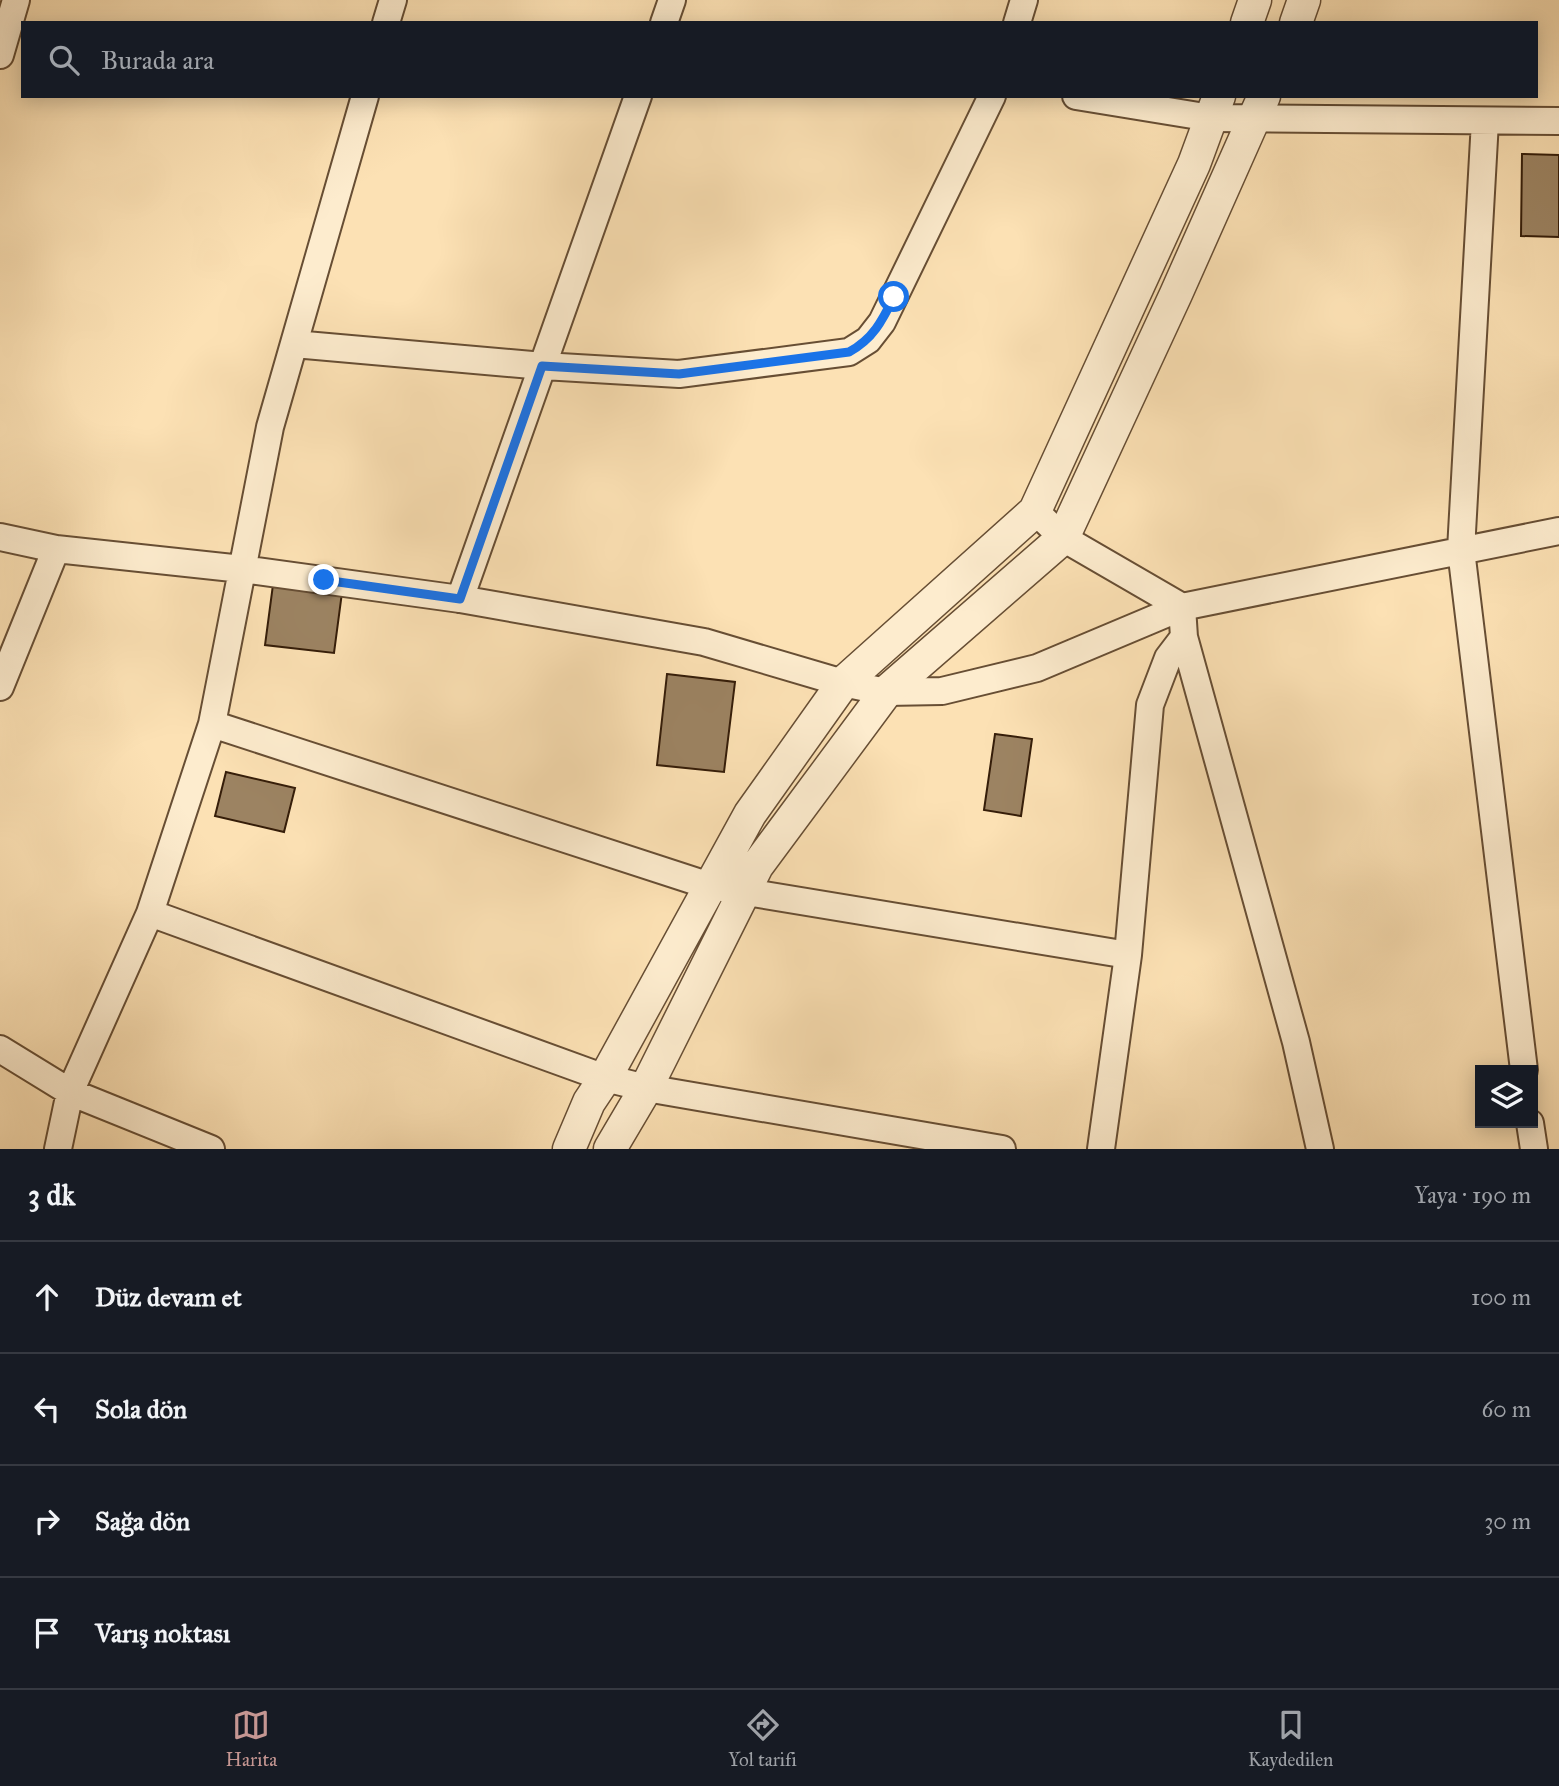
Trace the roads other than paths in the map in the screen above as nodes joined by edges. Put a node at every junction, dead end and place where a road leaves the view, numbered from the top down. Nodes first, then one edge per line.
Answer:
1 (16, 0) edge
2 (393, 0) edge
3 (672, 0) edge
4 (1024, 0) edge
5 (1255, 0) edge
6 (1304, 0) edge
7 (387, 21) edge
8 (665, 21) edge
9 (1018, 21) edge
10 (1248, 21) edge
11 (1297, 21) edge
12 (2, 39) edge
13 (364, 98) edge
14 (637, 98) edge
15 (991, 98) edge
16 (1101, 98) edge
17 (1215, 107) edge
18 (1259, 108) edge
19 (1485, 121) junction
20 (1559, 121) edge
21 (293, 344) junction
22 (542, 366) junction
23 (1035, 511) junction
24 (1559, 531) edge
25 (0, 537) edge
26 (1063, 538) junction
27 (57, 549) junction
28 (1461, 550) junction
29 (242, 569) junction
30 (460, 599) junction
31 (1182, 607) junction
32 (1184, 637) junction
33 (843, 683) junction
34 (0, 687) edge
35 (886, 691) junction
36 (212, 724) junction
37 (710, 886) junction
38 (744, 891) junction
39 (150, 914) junction
40 (1128, 955) junction
41 (0, 1049) edge
42 (1523, 1065) edge
43 (605, 1078) junction
44 (646, 1088) junction
45 (69, 1092) junction
46 (1531, 1128) edge
47 (58, 1149) edge
48 (211, 1149) edge
49 (569, 1149) edge
50 (610, 1149) edge
51 (1002, 1149) edge
52 (1101, 1149) edge
53 (1320, 1149) edge
54 (1534, 1149) edge

1 - 12 street
2 - 7 street
3 - 8 street
4 - 9 street
5 - 10 street
6 - 11 street
13 - 21 street
14 - 22 street
15 - 22 street
16 - 17 street
17 - 18 street
17 - 23 street
18 - 19 street
18 - 26 street
19 - 20 street
19 - 28 street
21 - 22 street
21 - 29 street
22 - 30 street
23 - 26 street
23 - 33 street
24 - 28 street
25 - 27 street
26 - 31 street
26 - 35 street
27 - 29 street
27 - 34 street
28 - 31 street
28 - 42 street
29 - 30 street
29 - 36 street
30 - 33 street
31 - 32 street
31 - 35 street
32 - 40 street
32 - 53 street
33 - 35 street
33 - 37 street
35 - 38 street
36 - 37 street
36 - 39 street
37 - 38 street
37 - 43 street
38 - 40 street
38 - 44 street
39 - 43 street
39 - 45 street
40 - 52 street
41 - 45 street
43 - 44 street
43 - 49 street
44 - 50 street
44 - 51 street
45 - 47 street
45 - 48 street
46 - 54 street

